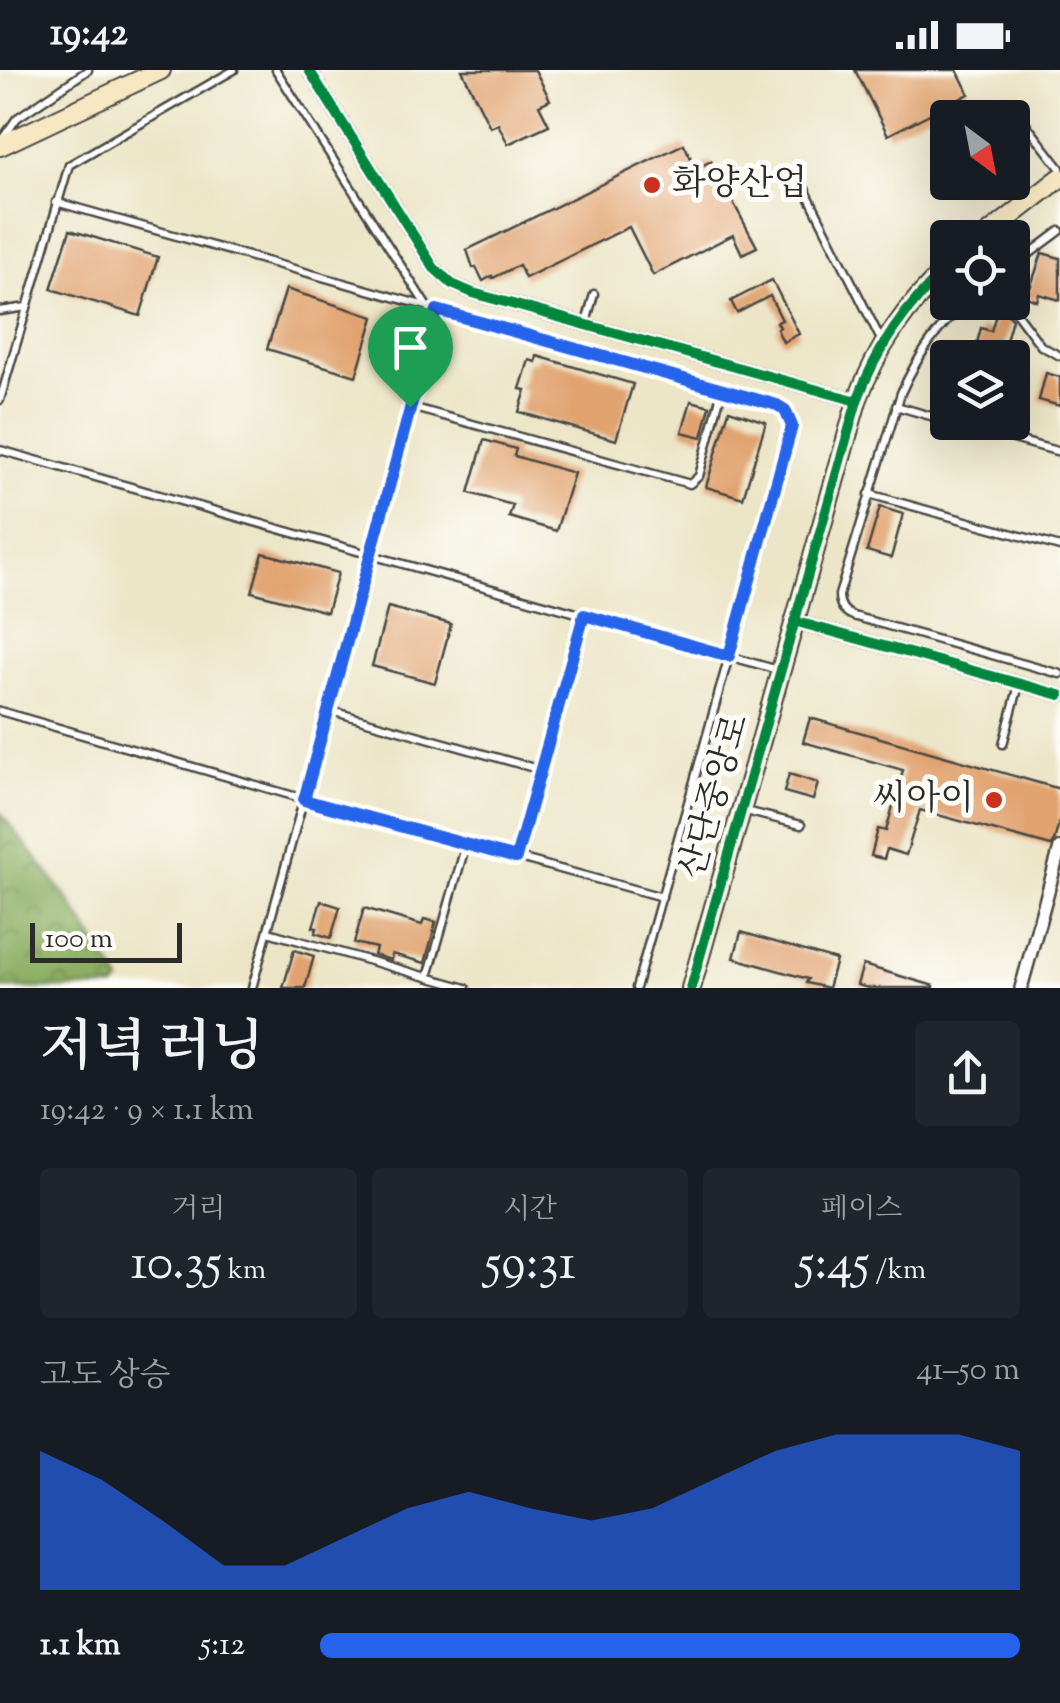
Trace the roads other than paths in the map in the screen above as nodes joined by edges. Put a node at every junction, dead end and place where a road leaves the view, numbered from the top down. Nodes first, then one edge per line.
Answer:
1 (88, 70) edge
2 (161, 70) edge
3 (234, 70) edge
4 (276, 70) edge
5 (309, 70) edge
6 (1030, 129) edge
7 (0, 144) edge
8 (1060, 168) edge
9 (800, 178) dead end
10 (1060, 178) edge
11 (56, 202) junction
12 (1007, 220) edge
13 (1060, 231) edge
14 (1030, 254) edge
15 (930, 285) edge
16 (594, 294) dead end
17 (426, 306) junction
18 (26, 307) junction
19 (437, 310) junction
20 (0, 311) edge
21 (950, 320) edge
22 (1021, 320) edge
23 (585, 324) junction
24 (882, 344) junction
25 (1060, 356) edge
26 (722, 390) junction
27 (0, 400) edge
28 (857, 400) junction
29 (896, 406) junction
30 (410, 407) junction
31 (930, 416) edge
32 (1016, 440) edge
33 (0, 450) edge
34 (1060, 452) edge
35 (869, 494) junction
36 (1060, 547) edge
37 (370, 555) junction
38 (584, 615) junction
39 (794, 621) junction
40 (729, 656) junction
41 (780, 670) junction
42 (1060, 674) edge
43 (1019, 684) junction
44 (1060, 696) edge
45 (328, 710) junction
46 (0, 711) edge
47 (1003, 744) dead end
48 (540, 770) junction
49 (304, 800) junction
50 (741, 810) junction
51 (801, 825) dead end
52 (466, 844) junction
53 (1060, 848) edge
54 (516, 858) junction
55 (662, 897) junction
56 (268, 932) junction
57 (428, 977) junction
58 (252, 988) edge
59 (466, 988) edge
60 (636, 988) edge
61 (691, 988) edge
62 (1021, 988) edge

1 - 7 lane
2 - 7 street
3 - 11 lane
4 - 17 lane
5 - 23 street
6 - 8 lane
9 - 24 lane
10 - 12 street
11 - 17 lane
11 - 18 lane
13 - 14 lane
15 - 24 street, 산단중앙로
16 - 23 lane
17 - 19 lane
18 - 20 lane
18 - 27 lane
19 - 26 lane
19 - 30 lane
21 - 29 lane
22 - 25 lane
23 - 28 street
24 - 28 street, 산단중앙로
26 - 30 lane
26 - 40 lane
28 - 39 street, 산단중앙로
29 - 31 lane
29 - 35 lane
30 - 37 lane
32 - 34 lane
33 - 37 lane
35 - 36 lane
35 - 42 lane
37 - 38 lane
37 - 45 lane
38 - 40 lane
38 - 48 lane
39 - 41 street, 산단중앙로
39 - 43 street
40 - 41 lane
40 - 55 lane
41 - 50 street, 산단중앙로
43 - 44 street
43 - 47 lane
45 - 48 lane
45 - 49 lane
46 - 49 lane
48 - 54 lane
49 - 52 lane
49 - 56 lane
50 - 51 lane
50 - 61 street, 산단중앙로
52 - 54 lane
52 - 57 lane
53 - 62 street
54 - 55 lane
55 - 60 lane
56 - 57 lane
56 - 58 lane
57 - 59 lane

